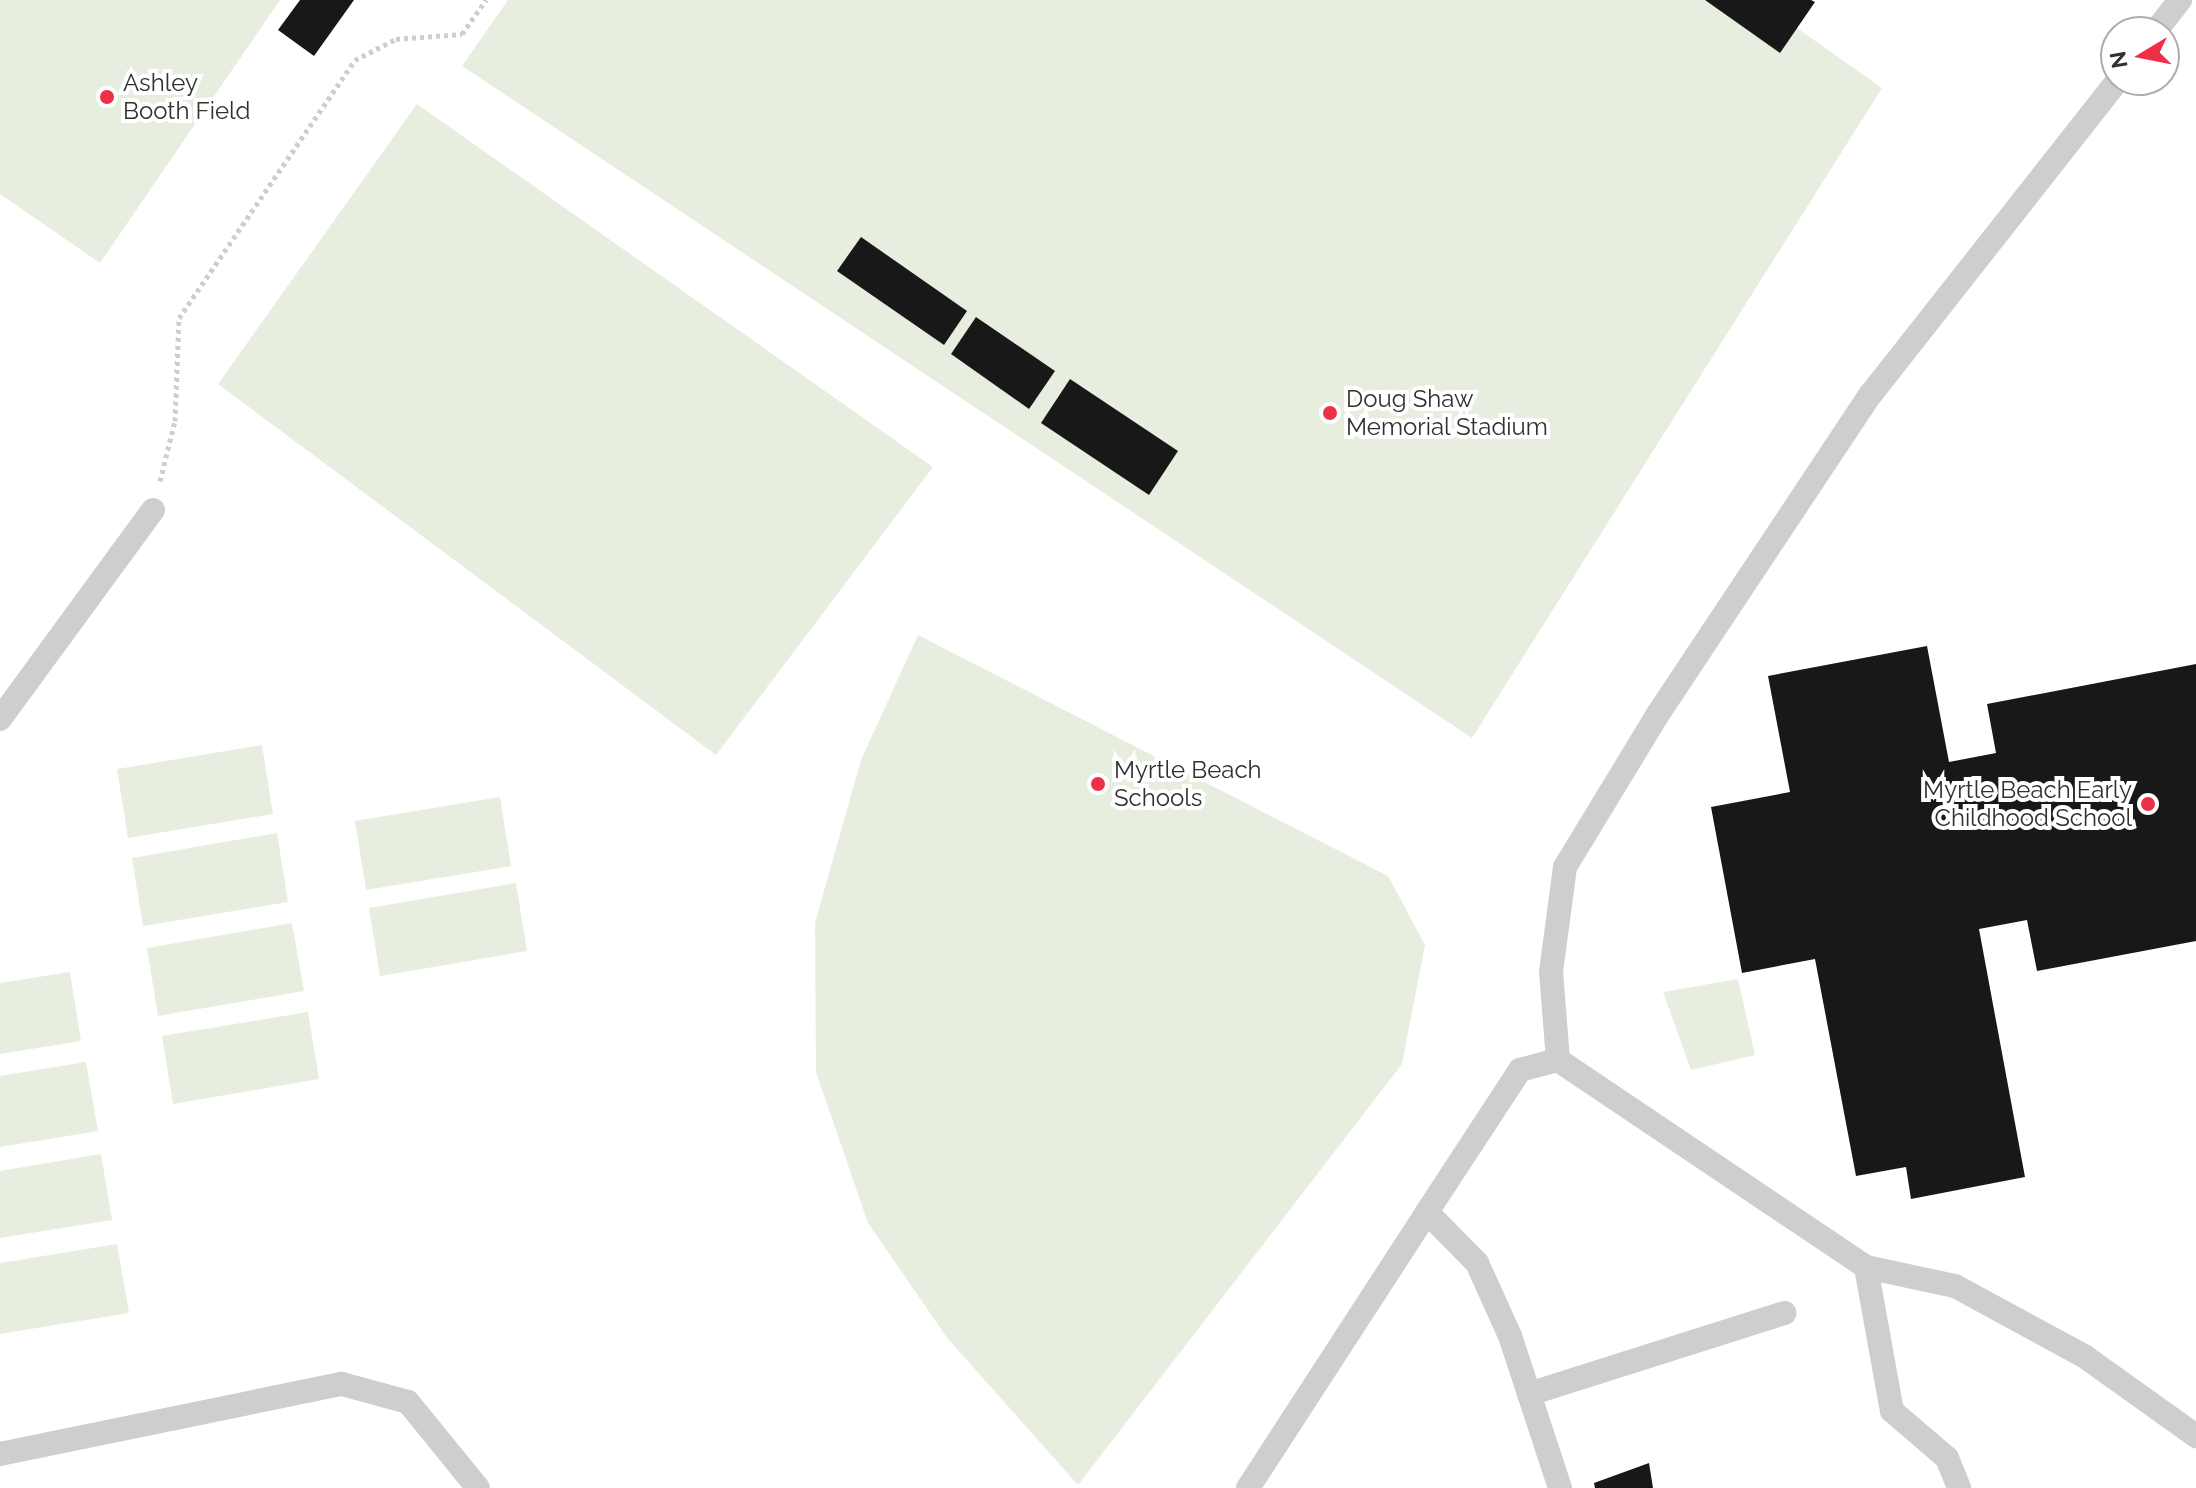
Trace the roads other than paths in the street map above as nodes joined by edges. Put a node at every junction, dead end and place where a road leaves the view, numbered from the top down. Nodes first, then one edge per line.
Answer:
1 (2180, 0) edge
2 (2168, 16) edge
3 (2105, 96) edge
4 (153, 510) road end
5 (0, 719) edge
6 (1558, 1060) junction
7 (1427, 1212) junction
8 (1866, 1267) junction
9 (1784, 1313) dead end
10 (1529, 1394) junction
11 (2196, 1436) edge
12 (0, 1454) edge
13 (478, 1488) edge
14 (1248, 1488) edge
15 (1560, 1488) edge
16 (1959, 1488) edge

1 - 2 lane
3 - 6 lane
4 - 5 lane
6 - 7 lane
6 - 8 lane
7 - 10 lane
7 - 14 lane
8 - 11 lane
8 - 16 lane
9 - 10 lane
10 - 15 lane
12 - 13 lane

